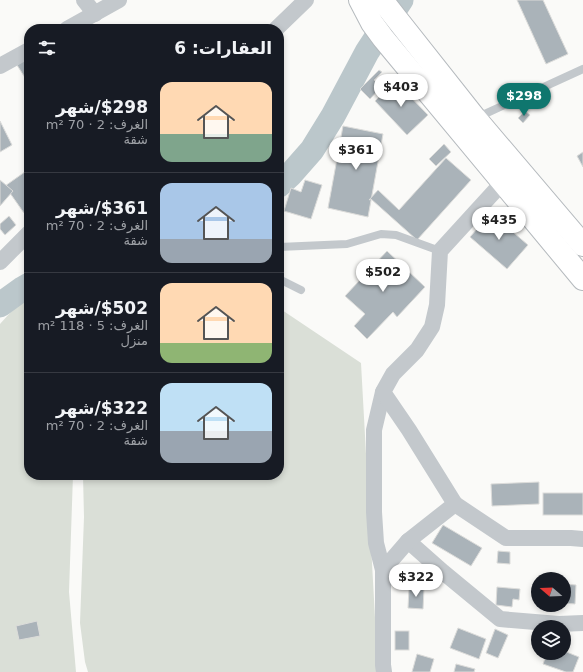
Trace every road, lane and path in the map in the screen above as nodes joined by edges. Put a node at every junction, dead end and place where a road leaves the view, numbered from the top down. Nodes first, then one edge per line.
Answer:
1 (84, 0) edge
2 (119, 0) edge
3 (306, 0) edge
4 (360, 0) edge
5 (382, 0) edge
6 (82, 23) edge
7 (281, 24) edge
8 (24, 53) edge
9 (0, 66) edge
10 (583, 69) edge
11 (475, 118) junction
12 (511, 176) junction
13 (24, 238) edge
14 (583, 245) edge
15 (284, 247) edge
16 (440, 251) junction
17 (0, 262) edge
18 (583, 279) edge
19 (284, 282) edge
20 (301, 290) dead end
21 (383, 392) junction
22 (455, 504) junction
23 (583, 539) edge
24 (408, 541) junction
25 (383, 570) junction
26 (583, 623) edge
27 (384, 672) edge

1 - 6 street
2 - 6 street
3 - 7 street
4 - 12 main road
5 - 11 main road
8 - 9 street
10 - 11 lane
11 - 12 main road
12 - 14 main road
12 - 16 street
12 - 18 main road
13 - 17 street
15 - 16 lane
16 - 21 street
19 - 20 lane
21 - 22 street
21 - 25 street
22 - 23 street
22 - 24 street
24 - 25 street
24 - 26 street
25 - 27 street

